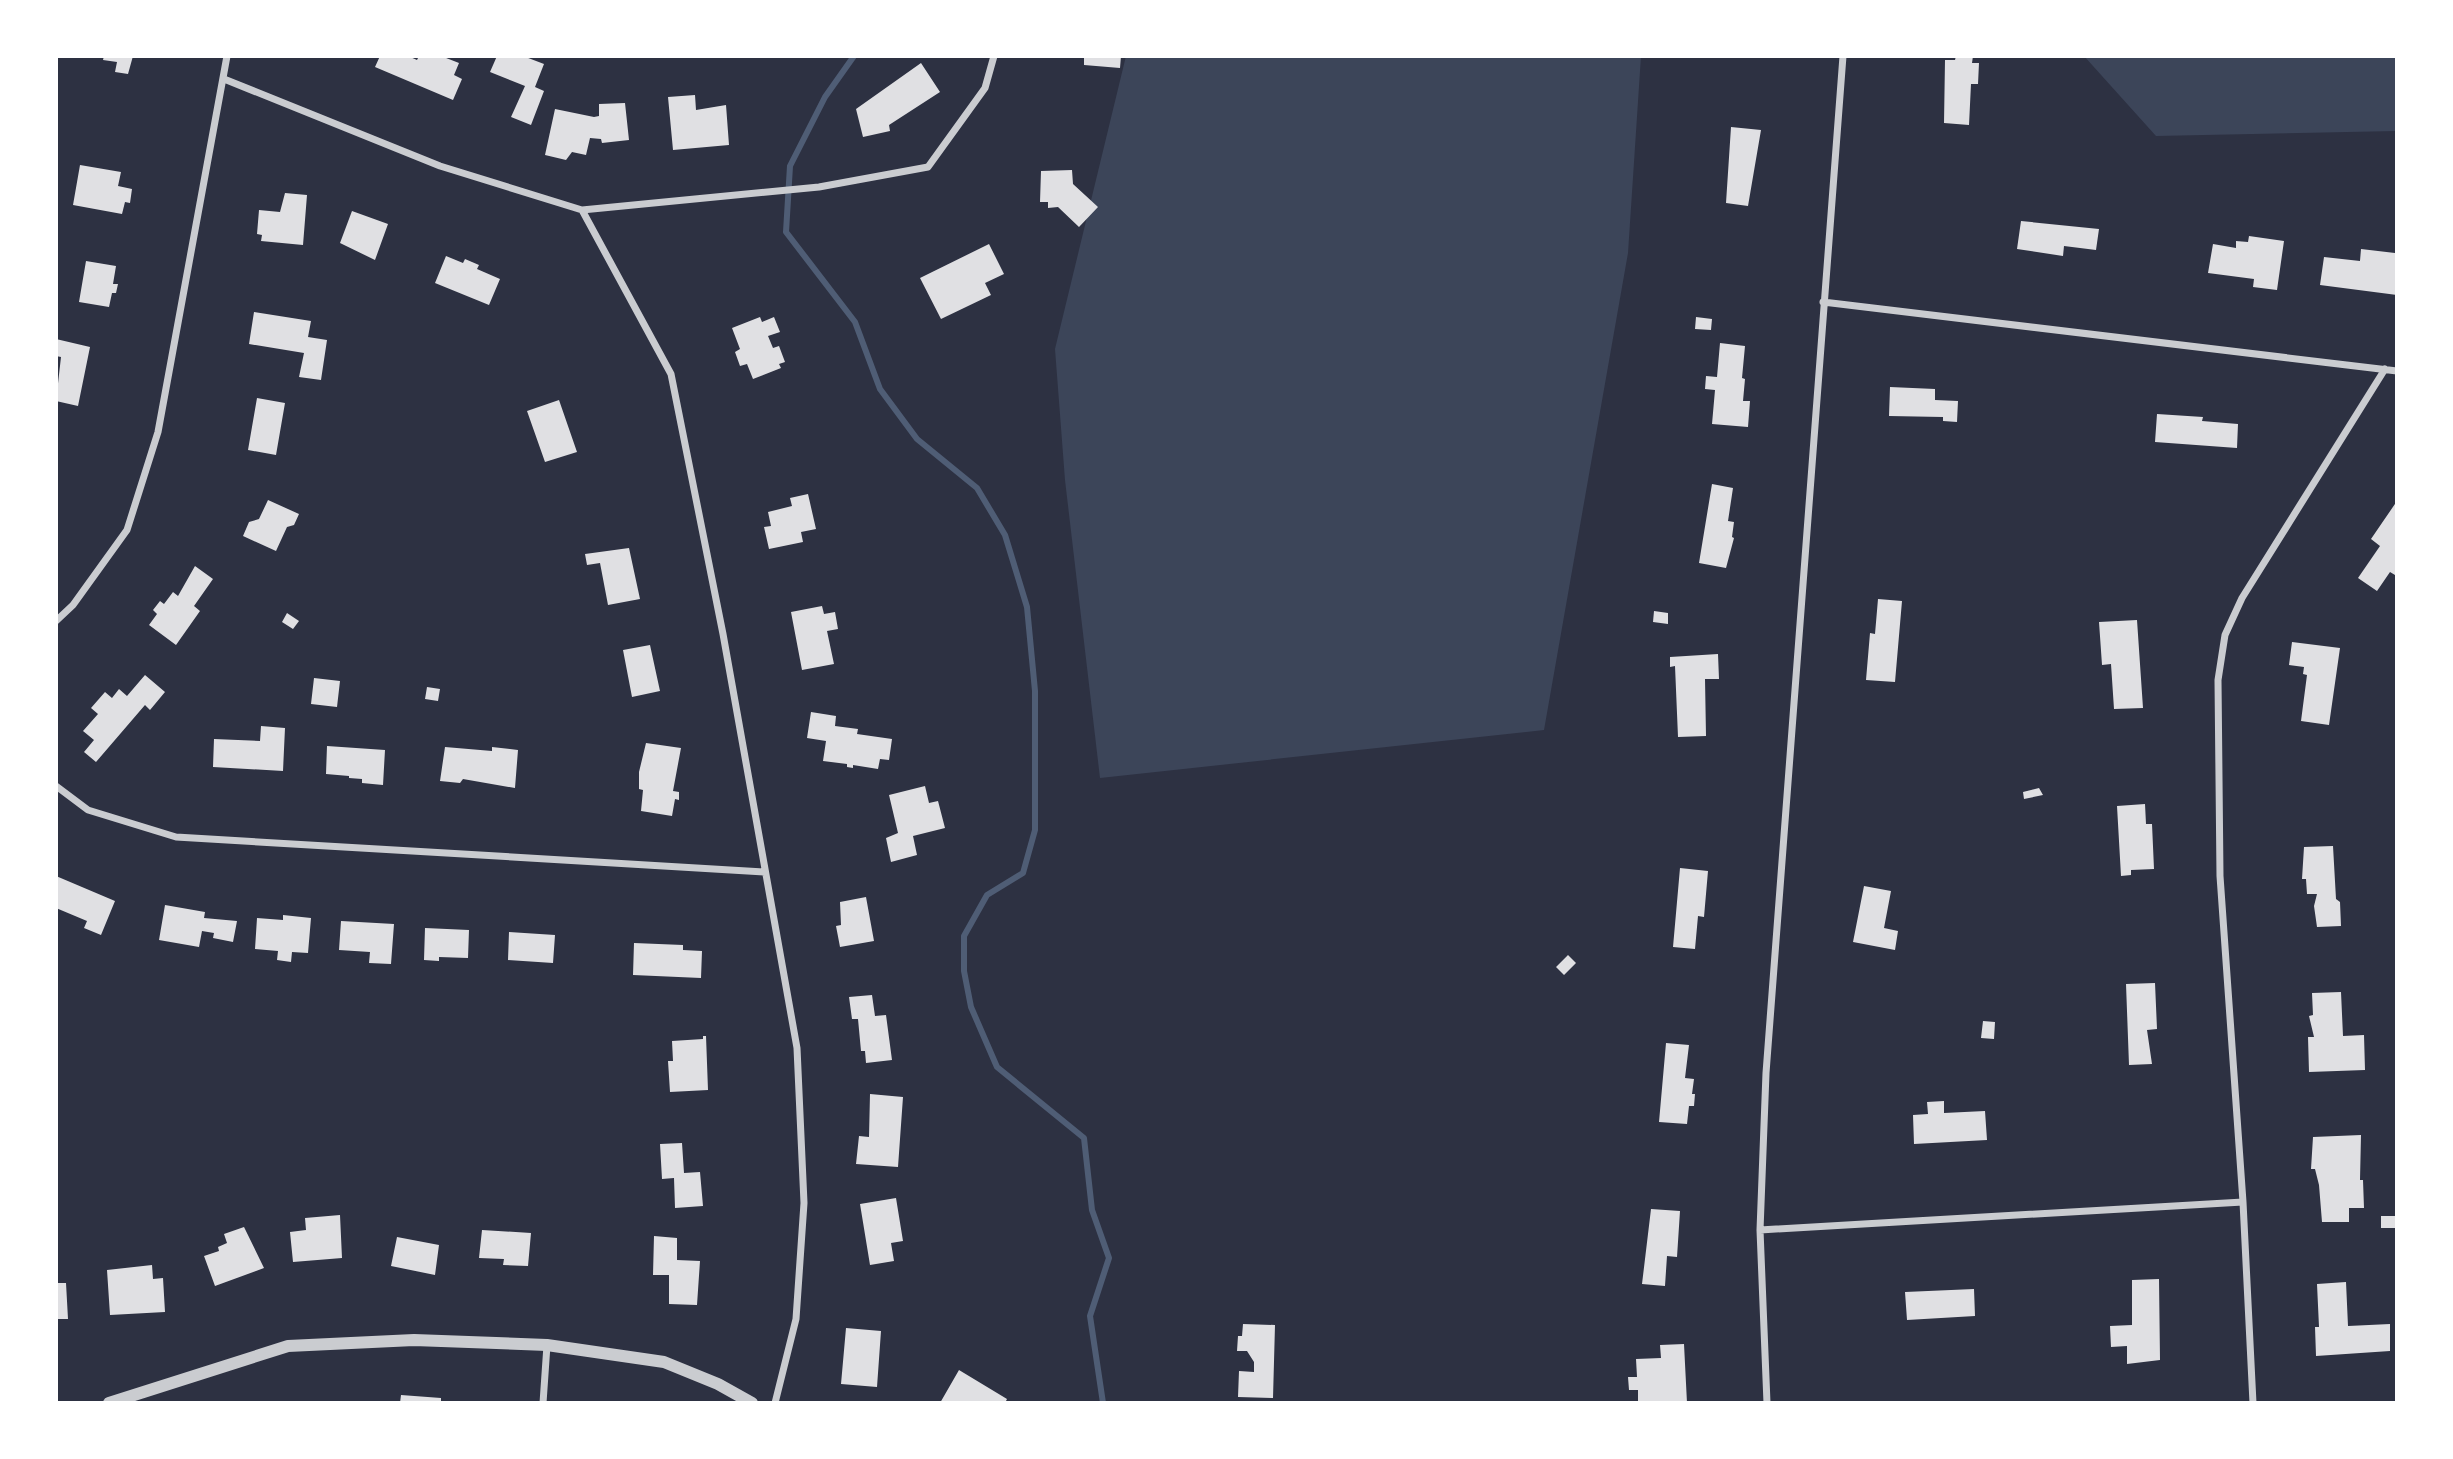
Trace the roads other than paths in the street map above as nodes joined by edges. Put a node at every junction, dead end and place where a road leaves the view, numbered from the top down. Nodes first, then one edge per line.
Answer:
1 (227, 56) edge
2 (994, 56) edge
3 (1843, 56) edge
4 (224, 79) junction
5 (582, 210) junction
6 (1823, 302) junction
7 (2385, 369) junction
8 (2397, 371) edge
9 (56, 621) edge
10 (56, 786) edge
11 (765, 872) junction
12 (2243, 1202) junction
13 (1760, 1230) junction
14 (547, 1345) junction
15 (109, 1403) edge
16 (543, 1403) edge
17 (752, 1403) edge
18 (775, 1403) edge
19 (1766, 1403) edge
20 (2253, 1403) edge

1 - 4 street
2 - 5 street
3 - 6 street
4 - 5 street
4 - 9 street
5 - 11 street
6 - 7 street
6 - 13 street
7 - 8 street
7 - 12 street
10 - 11 street
11 - 18 street
12 - 13 street
12 - 20 street
13 - 19 street
14 - 15 street
14 - 16 street
14 - 17 street

